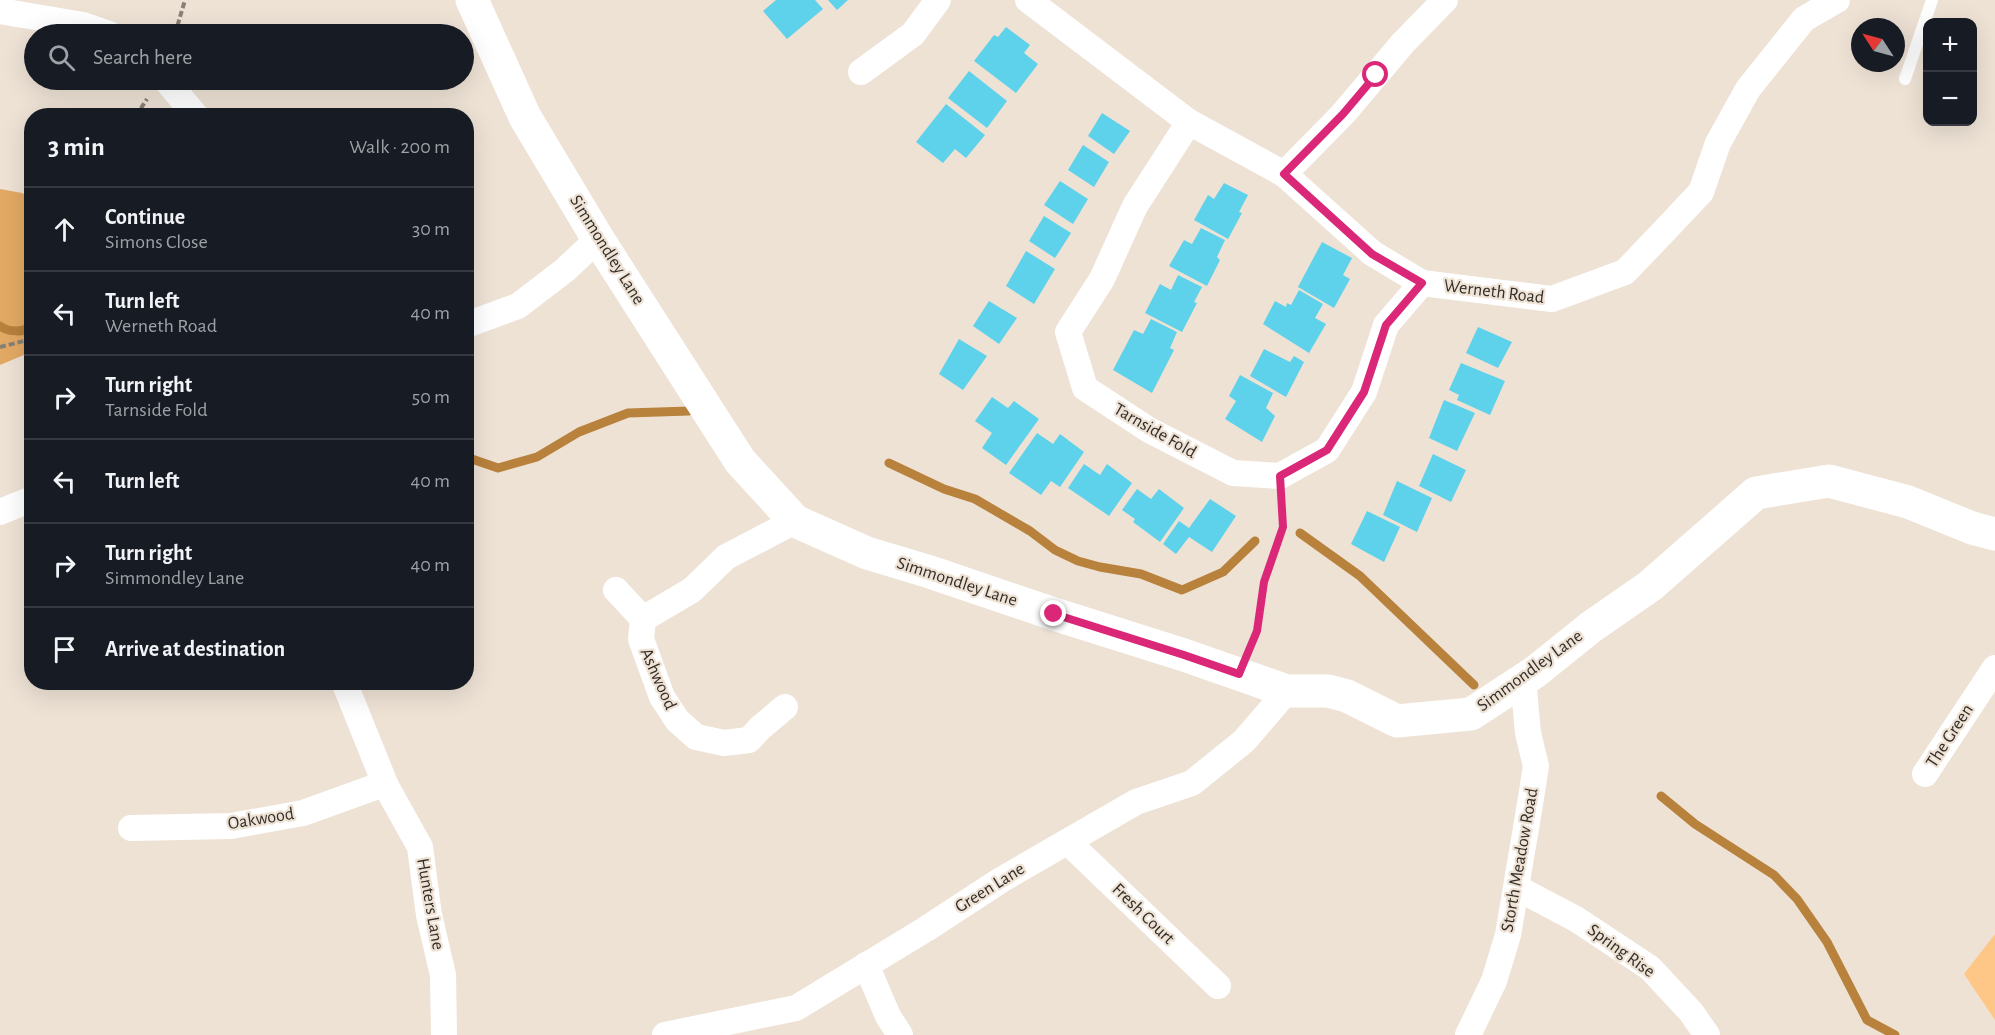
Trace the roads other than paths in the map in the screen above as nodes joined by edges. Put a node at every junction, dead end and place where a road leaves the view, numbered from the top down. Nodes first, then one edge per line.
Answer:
1 (472, 0) edge
2 (938, 0) edge
3 (1445, 0) edge
4 (1837, 0) edge
5 (1932, 0) edge
6 (1043, 5) edge
7 (0, 12) edge
8 (77, 24) edge
9 (861, 72) dead end
10 (1905, 79) dead end
11 (174, 90) edge
12 (189, 108) edge
13 (1189, 122) junction
14 (1284, 174) junction
15 (598, 238) junction
16 (1422, 283) junction
17 (474, 322) edge
18 (24, 502) edge
19 (0, 512) edge
20 (795, 521) junction
21 (1992, 528) edge
22 (616, 590) dead end
23 (643, 619) junction
24 (1995, 668) edge
25 (1523, 679) junction
26 (347, 690) edge
27 (1287, 691) junction
28 (785, 707) dead end
29 (1925, 774) dead end
30 (386, 786) junction
31 (131, 828) dead end
32 (1068, 842) junction
33 (1517, 888) junction
34 (866, 964) junction
35 (1218, 986) dead end
36 (444, 1035) edge
37 (665, 1035) edge
38 (900, 1035) edge
39 (1468, 1035) edge
40 (1707, 1035) edge

1 - 15 street, Simmondley Lane
2 - 9 street
3 - 14 street
4 - 16 street, Werneth Road
5 - 10 lane
6 - 13 street, Werneth Road
7 - 8 street
11 - 12 street
13 - 14 street, Werneth Road
13 - 16 street, Tarnside Fold
14 - 16 street, Werneth Road
15 - 17 street
15 - 20 street, Simmondley Lane
18 - 19 street
20 - 23 street
20 - 27 street, Simmondley Lane
21 - 25 street, Simmondley Lane
22 - 23 street
23 - 28 street, Ashwood
24 - 29 street, The Green
25 - 27 street, Simmondley Lane
25 - 33 street, Storth Meadow Road
26 - 30 street, Hunters Lane
27 - 32 street, Green Lane
30 - 31 street, Oakwood
30 - 36 street, Hunters Lane
32 - 34 street, Green Lane
32 - 35 street, Fresh Court
33 - 39 street, Storth Meadow Road
33 - 40 street, Spring Rise
34 - 37 street, Green Lane
34 - 38 street

